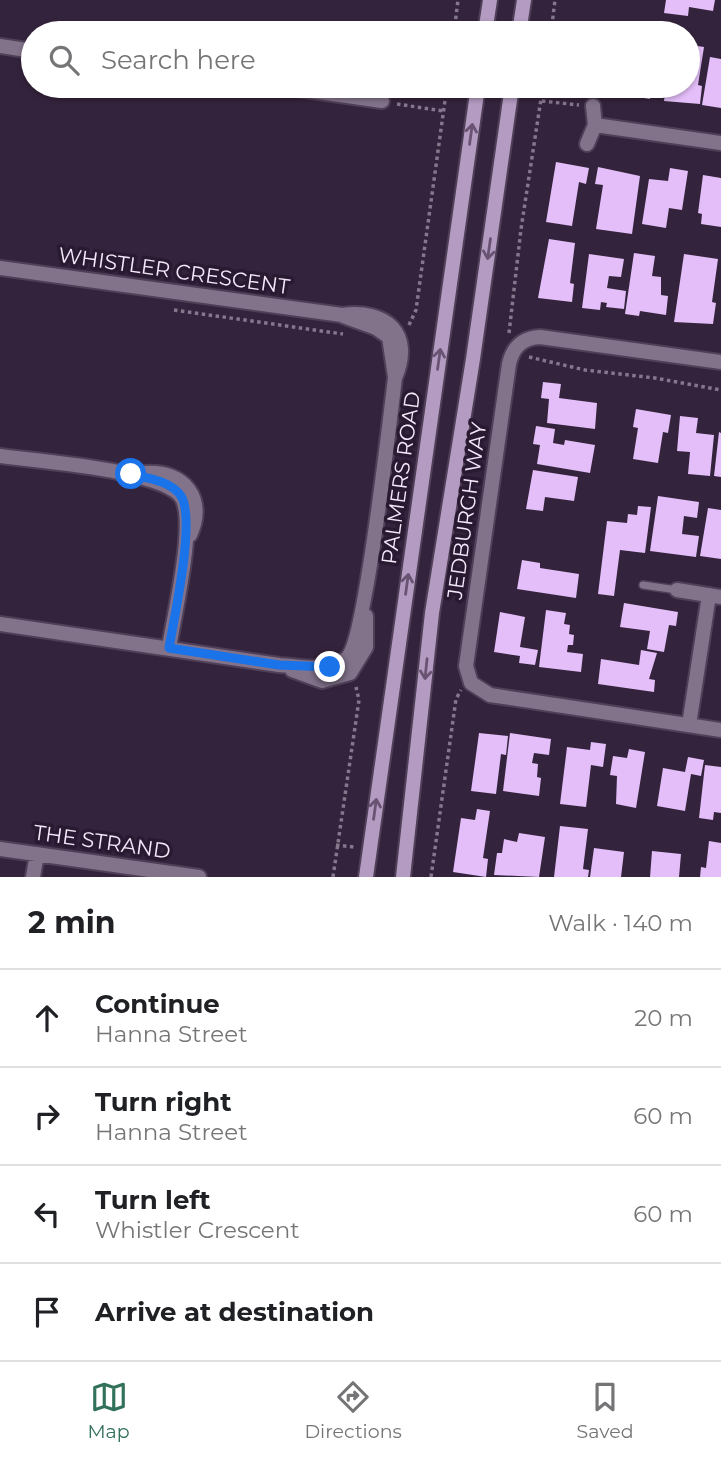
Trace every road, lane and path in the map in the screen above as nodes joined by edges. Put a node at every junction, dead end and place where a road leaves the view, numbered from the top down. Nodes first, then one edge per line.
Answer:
1 (458, 0) edge
2 (490, 0) edge
3 (524, 0) edge
4 (555, 0) edge
5 (455, 21) edge
6 (487, 21) edge
7 (521, 21) edge
8 (552, 21) edge
9 (0, 46) edge
10 (21, 49) edge
11 (361, 98) edge
12 (445, 98) edge
13 (476, 98) edge
14 (510, 98) edge
15 (541, 98) edge
16 (382, 101) joint
17 (541, 101) junction
18 (587, 105) joint
19 (443, 111) junction
20 (595, 125) junction
21 (721, 143) edge
22 (587, 144) dead end
23 (0, 268) edge
24 (406, 329) dead end
25 (517, 346) junction
26 (721, 362) edge
27 (721, 390) edge
28 (0, 456) edge
29 (643, 585) dead end
30 (677, 590) joint
31 (715, 596) edge
32 (364, 601) junction
33 (0, 624) edge
34 (169, 648) junction
35 (279, 665) junction
36 (347, 675) junction
37 (473, 685) junction
38 (689, 725) junction
39 (721, 730) edge
40 (0, 849) edge
41 (37, 854) junction
42 (33, 877) edge
43 (199, 877) edge
44 (333, 877) edge
45 (366, 877) edge
46 (403, 877) edge
47 (431, 877) edge

1 - 5 path
2 - 6 main road
3 - 7 main road
4 - 8 path
9 - 10 street
11 - 16 street
12 - 19 path
45 -> 13 main road, PALMERS ROAD
14 -> 46 main road
15 - 17 path
16 - 19 path
17 - 18 path
17 - 25 path
18 - 20 street
19 - 24 path
20 - 21 street
20 - 22 street
23 - 32 street, WHISTLER CRESCENT
25 - 26 street
25 - 27 path
25 - 37 street, JEDBURGH WAY
28 - 34 street
29 - 30 lane
30 - 31 street
31 - 38 street
32 - 35 street, WHISTLER CRESCENT
32 - 36 street, WHISTLER CRESCENT
33 - 34 street, WHISTLER CRESCENT
34 - 35 street, WHISTLER CRESCENT
35 - 36 street, WHISTLER CRESCENT
36 - 44 path
37 - 38 street
37 - 47 path
38 - 39 street
40 - 41 street, THE STRAND
41 - 42 street
41 - 43 street, THE STRAND

